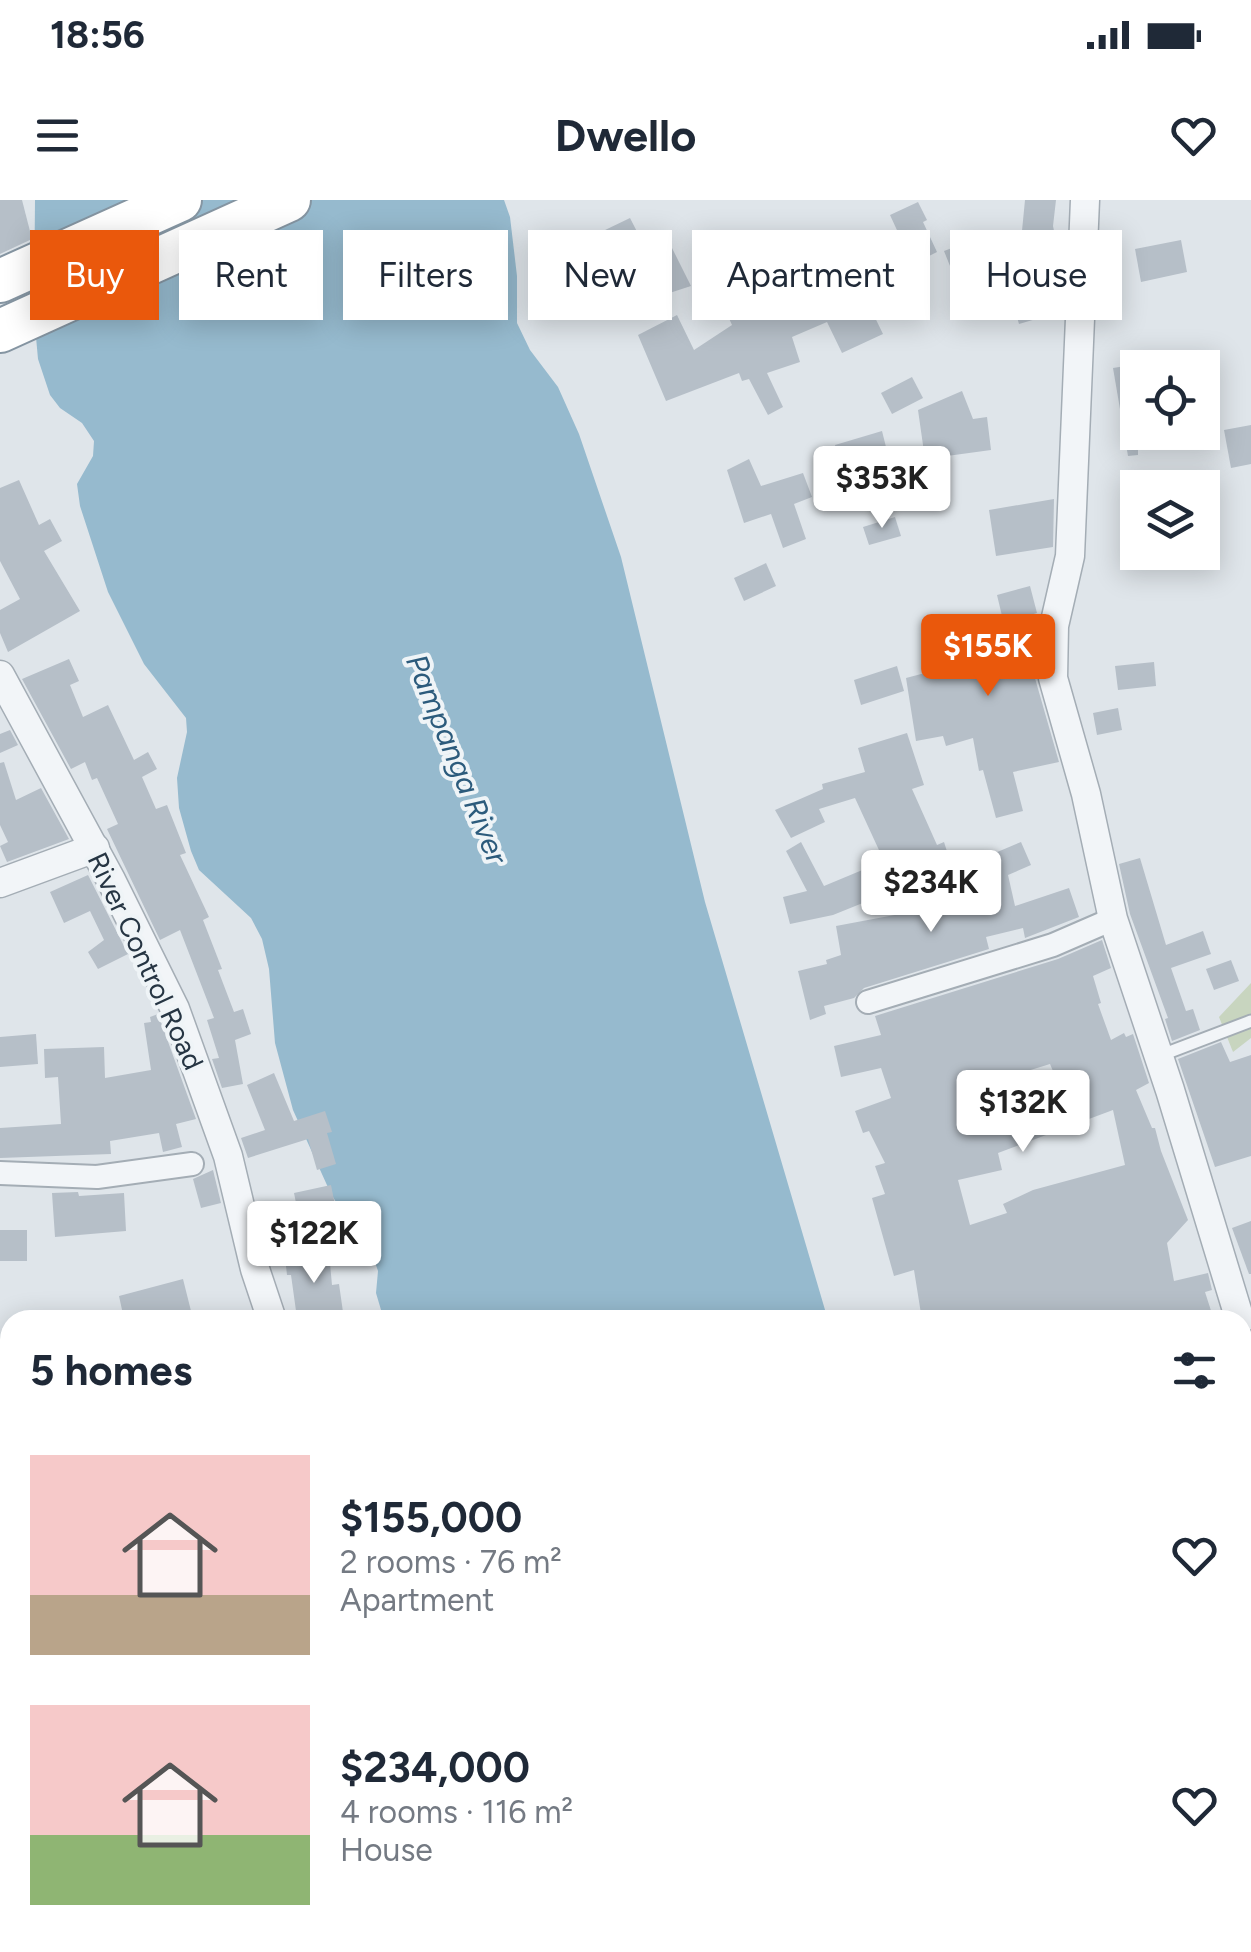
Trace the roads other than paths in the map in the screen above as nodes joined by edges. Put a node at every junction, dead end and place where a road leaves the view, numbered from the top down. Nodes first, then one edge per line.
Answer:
1 (180, 200) edge
2 (289, 200) edge
3 (1085, 200) edge
4 (0, 281) edge
5 (0, 331) edge
6 (0, 675) edge
7 (95, 848) junction
8 (0, 883) edge
9 (1113, 919) junction
10 (868, 1002) dead end
11 (1251, 1021) edge
12 (1159, 1056) junction
13 (192, 1164) dead end
14 (0, 1173) edge
15 (269, 1310) edge
16 (1237, 1310) edge

1 - 4 highway
2 - 5 highway
3 - 9 street
6 - 7 street, River Control Road
7 - 8 street
7 - 15 street, River Control Road
9 - 10 street
9 - 12 street
11 - 12 lane
12 - 16 street
13 - 14 street

